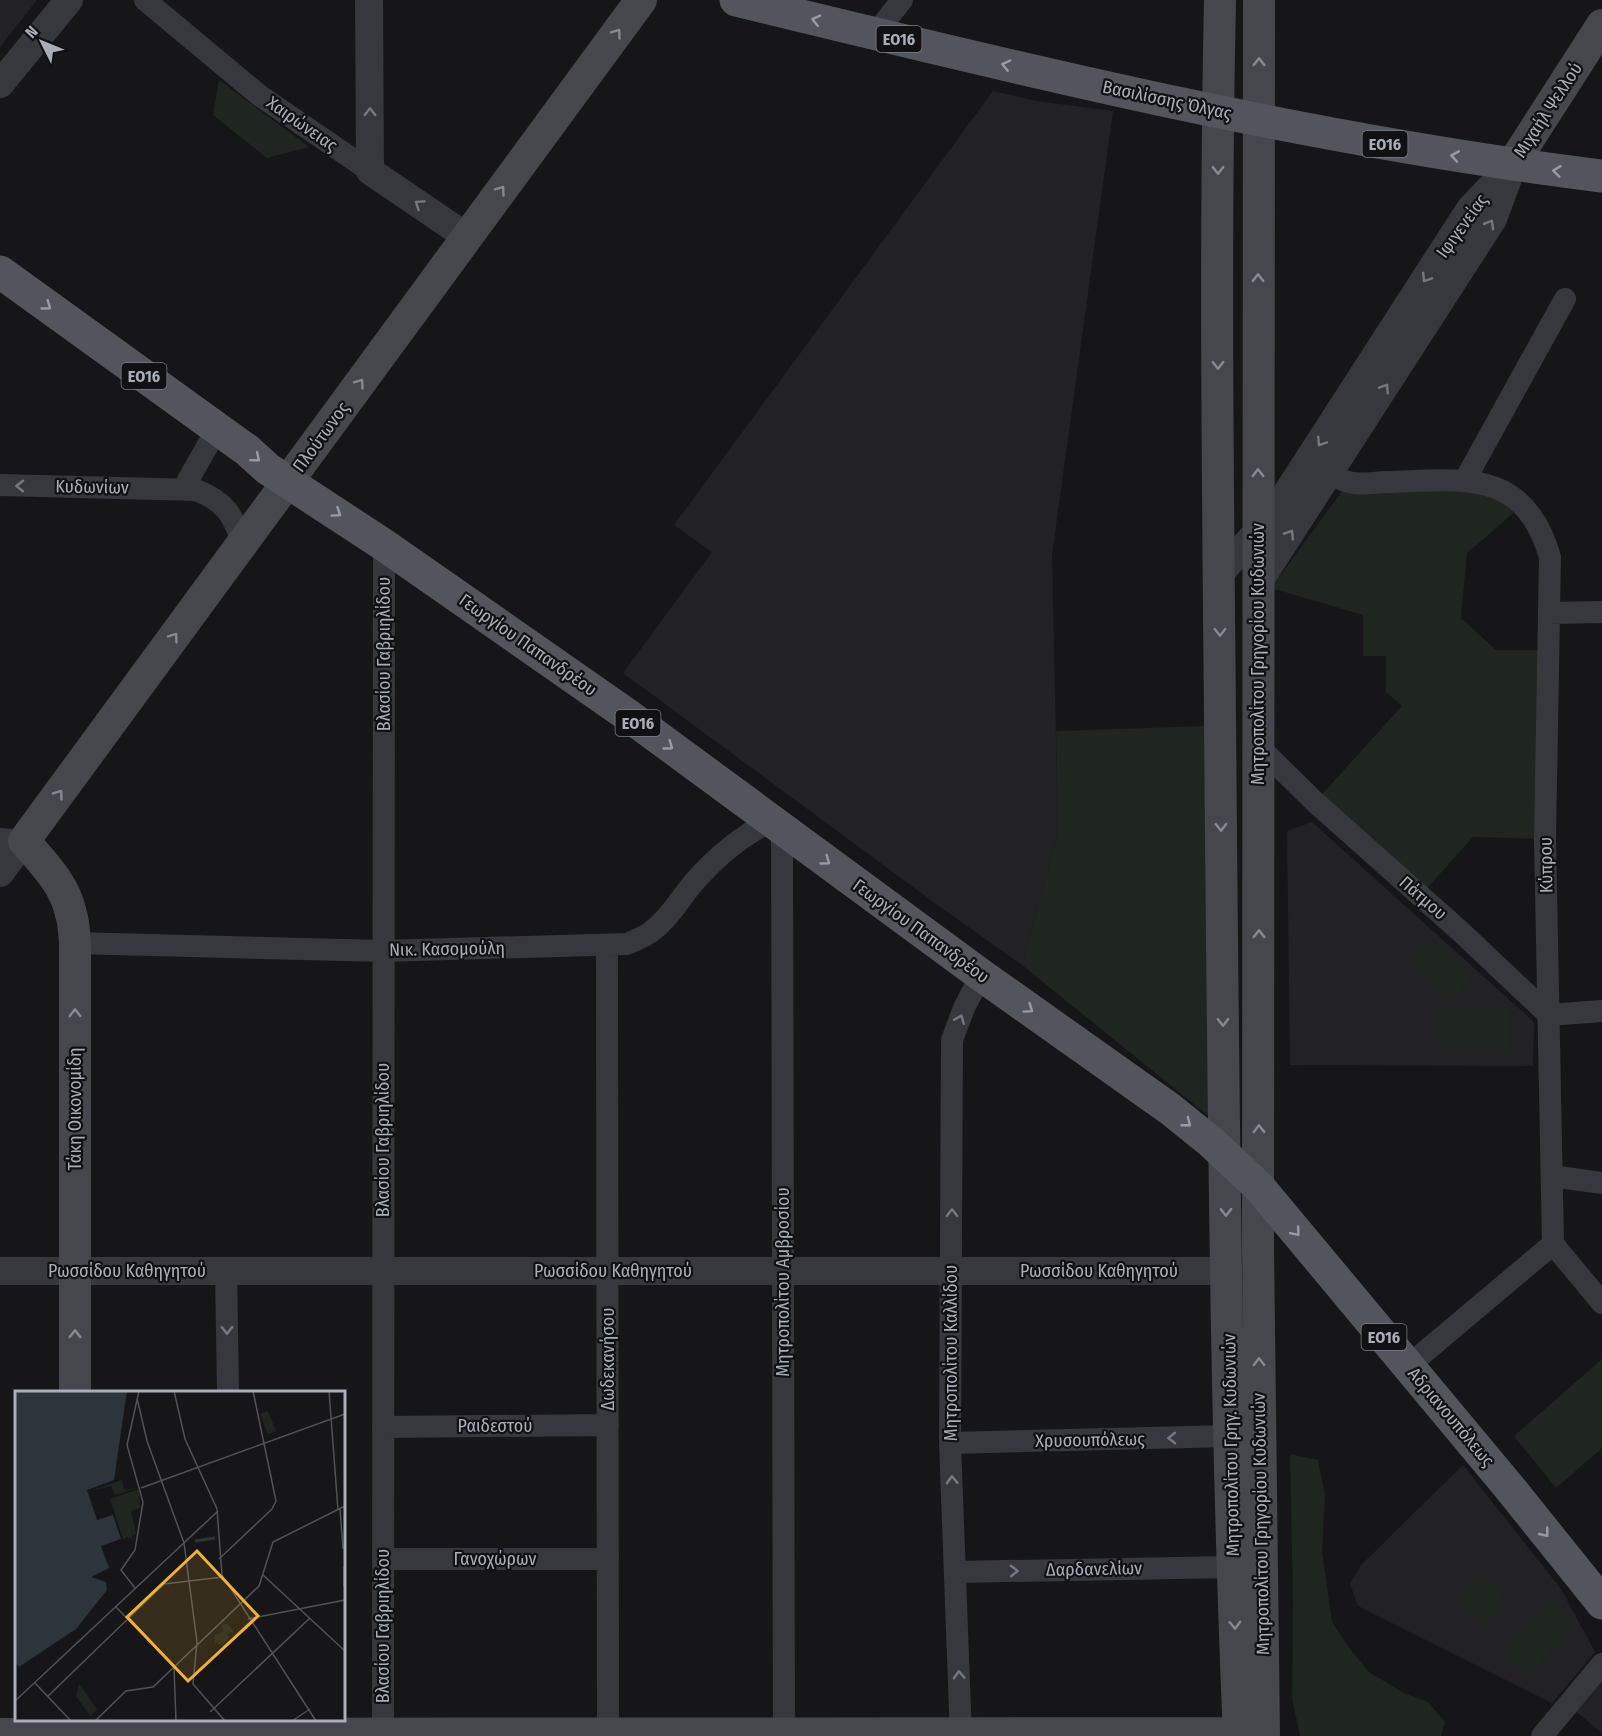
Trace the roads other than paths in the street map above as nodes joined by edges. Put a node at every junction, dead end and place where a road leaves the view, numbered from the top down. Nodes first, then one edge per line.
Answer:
1 (69, 0) edge
2 (145, 0) edge
3 (369, 0) edge
4 (641, 0) edge
5 (736, 0) edge
6 (902, 0) edge
7 (1220, 0) edge
8 (1259, 0) edge
9 (1602, 25) edge
10 (875, 34) junction
11 (0, 84) edge
12 (1217, 112) junction
13 (1258, 120) junction
14 (1512, 165) junction
15 (370, 171) junction
16 (1602, 176) edge
17 (467, 237) junction
18 (0, 272) edge
19 (1565, 299) dead end
20 (217, 429) junction
21 (1330, 473) junction
22 (1465, 480) junction
23 (289, 481) junction
24 (0, 485) edge
25 (183, 489) junction
26 (1258, 531) junction
27 (243, 543) junction
28 (384, 545) junction
29 (1219, 574) junction
30 (1258, 583) junction
31 (1602, 612) edge
32 (1550, 613) junction
33 (1258, 747) junction
34 (776, 825) junction
35 (12, 840) edge
36 (0, 873) edge
37 (75, 943) junction
38 (607, 946) junction
39 (383, 951) junction
40 (981, 975) junction
41 (1602, 1011) edge
42 (1549, 1015) junction
43 (1224, 1154) junction
44 (1552, 1176) junction
45 (1602, 1183) edge
46 (1259, 1187) junction
47 (1553, 1244) junction
48 (0, 1271) edge
49 (76, 1271) junction
50 (226, 1271) junction
51 (383, 1271) junction
52 (608, 1271) junction
53 (783, 1271) junction
54 (952, 1271) junction
55 (1227, 1272) junction
56 (1602, 1303) edge
57 (1408, 1366) junction
58 (75, 1391) edge
59 (228, 1391) edge
60 (608, 1425) junction
61 (383, 1427) junction
62 (1230, 1436) junction
63 (950, 1443) junction
64 (383, 1559) junction
65 (608, 1559) junction
66 (1233, 1567) junction
67 (955, 1572) junction
68 (1602, 1603) edge
69 (1602, 1664) edge
70 (234, 1726) edge
71 (74, 1730) edge
72 (0, 1734) edge
73 (382, 1735) edge
74 (608, 1735) edge
75 (784, 1735) edge
76 (961, 1735) edge
77 (1246, 1735) edge
78 (1542, 1736) edge

1 - 11 street
2 - 15 street, Χαιρώνειας
15 -> 3 street
17 -> 4 main road, Πλούτωνος
10 -> 5 main road, Βασιλίσσης Όλγας / ΕΟ16
6 - 10 street
7 - 12 main road, Μητροπολίτου Γρηγορίου Κυδωνιών
13 -> 8 main road, Μητροπολίτου Γρηγορίου Κυδωνιών
9 - 14 main road, Μιχαήλ Ψελλού
12 -> 10 main road, Βασιλίσσης Όλγας / ΕΟ16
12 - 13 main road, Βασιλίσσης Όλγας / ΕΟ16
12 -> 29 main road, Μητροπολίτου Γρηγορίου Κυδωνιών
14 -> 13 main road, Βασιλίσσης Όλγας / ΕΟ16
26 -> 13 main road, Μητροπολίτου Γρηγορίου Κυδωνιών
16 -> 14 main road, Βασιλίσσης Όλγας / ΕΟ16
21 -> 14 street, Ιφιγενείας
14 -> 26 street, Ιφιγενείας
17 -> 15 street, Χαιρώνειας
23 -> 17 main road, Πλούτωνος
18 -> 20 main road, Γεωργίου Παπανδρέου / ΕΟ16
19 - 22 street
20 -> 23 main road, Γεωργίου Παπανδρέου / ΕΟ16
20 - 25 street
21 - 22 street, Κύπρου
30 -> 21 street, Ιφιγενείας
22 - 32 street, Κύπρου
23 - 27 main road, Πλούτωνος
23 -> 28 main road, Γεωργίου Παπανδρέου / ΕΟ16
25 -> 24 street, Κυδωνίων
25 - 27 street, Κυδωνίων
26 - 29 street, Ιφιγενείας
26 - 30 main road, Μητροπολίτου Γρηγορίου Κυδωνιών
35 -> 27 main road, Πλούτωνος
28 -> 34 main road, Γεωργίου Παπανδρέου / ΕΟ16
28 - 39 street, Βλασίου Γαβριηλίδου
29 -> 43 main road, Μητροπολίτου Γρηγορίου Κυδωνιών
30 - 33 main road, Μητροπολίτου Γρηγορίου Κυδωνιών
31 - 32 street
32 - 42 street, Κύπρου
33 - 42 street, Πάτμου
46 -> 33 main road, Μητροπολίτου Γρηγορίου Κυδωνιών
34 - 38 street, Νικ. Κασομούλη
34 -> 40 main road, Γεωργίου Παπανδρέου / ΕΟ16
34 - 53 street, Μητροπολίτου Αμβροσίου
35 - 36 street, Πλούτωνος
35 - 37 main road, Τάκη Οικονομίδη
37 - 39 street, Νικ. Κασομούλη
49 -> 37 main road, Τάκη Οικονομίδη
38 - 39 street, Νικ. Κασομούλη
38 - 52 street, Δωδεκανήσου
39 - 51 street, Βλασίου Γαβριηλίδου
40 -> 43 main road, Γεωργίου Παπανδρέου / ΕΟ16
54 -> 40 street, Μητροπολίτου Καλλίδου
41 - 42 street
42 - 44 street, Κύπρου
43 - 46 main road, Αδριανουπόλεως / ΕΟ16
43 -> 55 main road, Μητροπολίτου Γρηγ. Κυδωνιών
44 - 45 street
44 - 47 street, Κύπρου
46 -> 57 main road, Αδριανουπόλεως / ΕΟ16
77 -> 46 main road, Μητροπολίτου Γρηγορίου Κυδωνιών
47 - 56 street
47 - 57 street
48 - 49 street, Ρωσσίδου Καθηγητού
49 - 50 street, Ρωσσίδου Καθηγητού
58 -> 49 main road, Τάκη Οικονομίδη
50 - 51 street, Ρωσσίδου Καθηγητού
50 -> 59 street
51 - 52 street, Ρωσσίδου Καθηγητού
51 - 61 street, Βλασίου Γαβριηλίδου
52 - 53 street, Ρωσσίδου Καθηγητού
52 - 60 street, Δωδεκανήσου
53 - 54 street, Ρωσσίδου Καθηγητού
53 - 75 street, Μητροπολίτου Αμβροσίου
54 - 55 street, Ρωσσίδου Καθηγητού
54 - 63 street, Μητροπολίτου Καλλίδου
55 - 62 main road, Μητροπολίτου Γρηγ. Κυδωνιών
57 -> 68 main road, Αδριανουπόλεως / ΕΟ16
60 - 61 street, Ραιδεστού
60 - 65 street, Δωδεκανήσου
61 - 64 street, Βλασίου Γαβριηλίδου
62 -> 63 street, Χρυσουπόλεως
62 - 66 main road, Μητροπολίτου Γρηγ. Κυδωνιών
67 -> 63 street, Μητροπολίτου Καλλίδου
64 - 65 street, Γανοχώρων
64 - 73 street, Βλασίου Γαβριηλίδου
65 - 74 street, Δωδεκανήσου
67 -> 66 street, Δαρδανελίων
66 -> 77 main road, Μητροπολίτου Γρηγ. Κυδωνιών
76 -> 67 street, Μητροπολίτου Καλλίδου
69 - 78 street
70 - 71 main road
70 - 73 main road
71 - 72 main road
73 - 74 main road
74 - 75 main road
75 - 76 main road
76 - 77 main road

